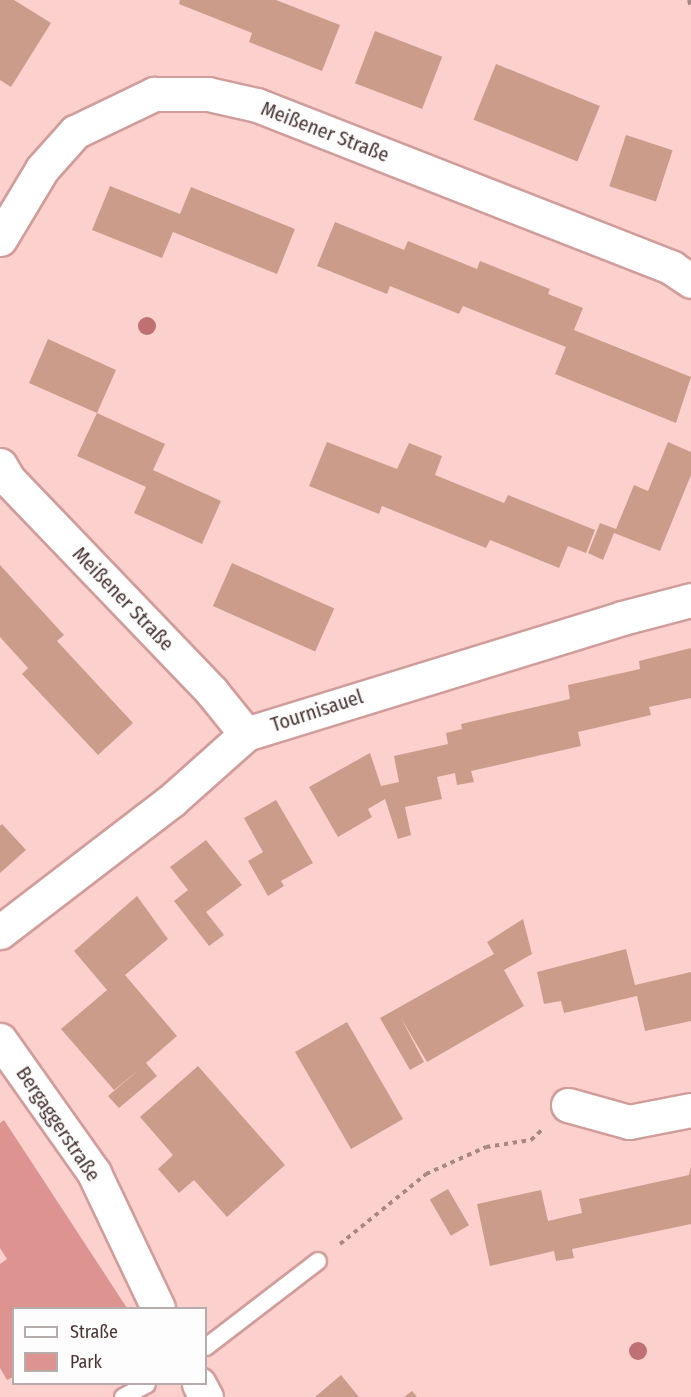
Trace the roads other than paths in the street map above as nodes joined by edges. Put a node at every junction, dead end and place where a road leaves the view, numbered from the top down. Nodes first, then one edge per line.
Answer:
1 (0, 239) edge
2 (691, 281) edge
3 (0, 465) edge
4 (691, 600) edge
5 (246, 734) junction
6 (0, 932) edge
7 (0, 1040) edge
8 (568, 1105) road end
9 (691, 1110) edge
10 (318, 1261) road end
11 (158, 1307) edge
12 (207, 1346) edge
13 (144, 1385) edge
14 (123, 1397) edge

1 - 2 street, Meißener Straße
3 - 5 street, Meißener Straße
4 - 5 street, Tournisauel
5 - 6 street, Tournisauel
7 - 11 street, Bergaggerstraße
8 - 9 street
10 - 12 lane
13 - 14 lane

